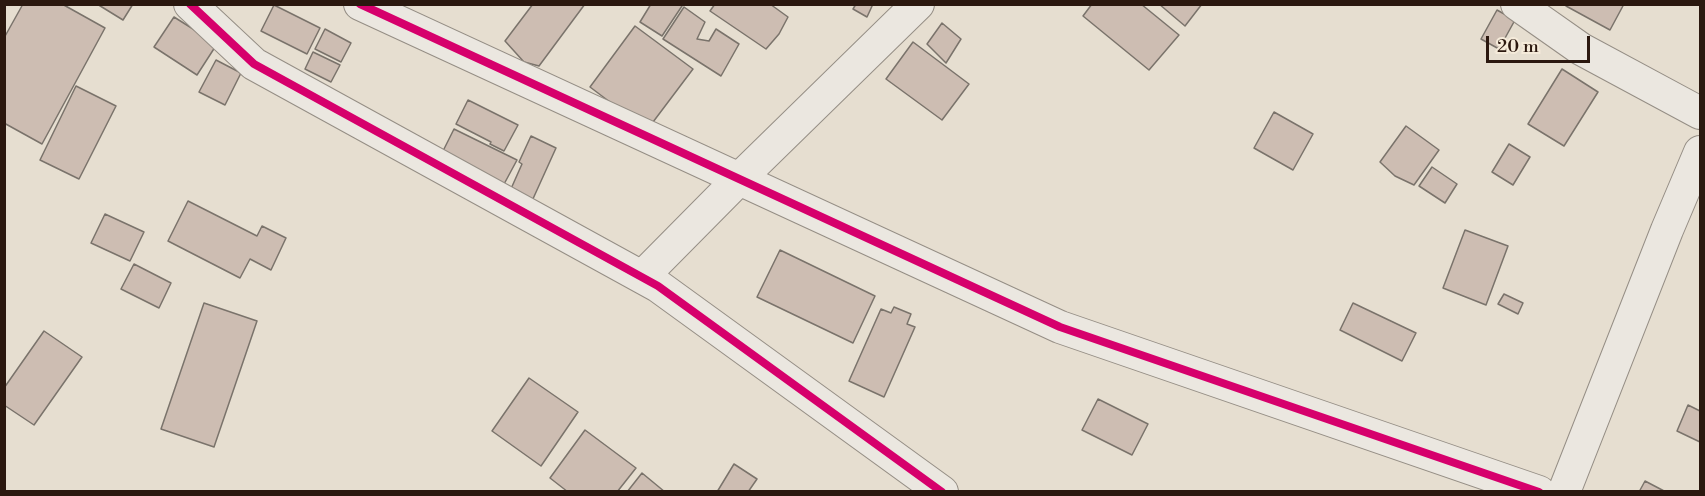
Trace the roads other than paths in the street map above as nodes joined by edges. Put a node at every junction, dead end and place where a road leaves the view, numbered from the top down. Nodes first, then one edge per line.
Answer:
1 (190, 4) edge
2 (360, 4) edge
3 (918, 4) edge
4 (1517, 4) edge
5 (1701, 113) edge
6 (1701, 152) edge
7 (739, 179) junction
8 (642, 277) junction
9 (942, 492) edge
10 (1539, 492) edge
11 (1564, 492) edge

1 - 8 street
2 - 7 street
3 - 7 street
4 - 5 street
6 - 11 street
7 - 8 street
7 - 10 street
8 - 9 street

